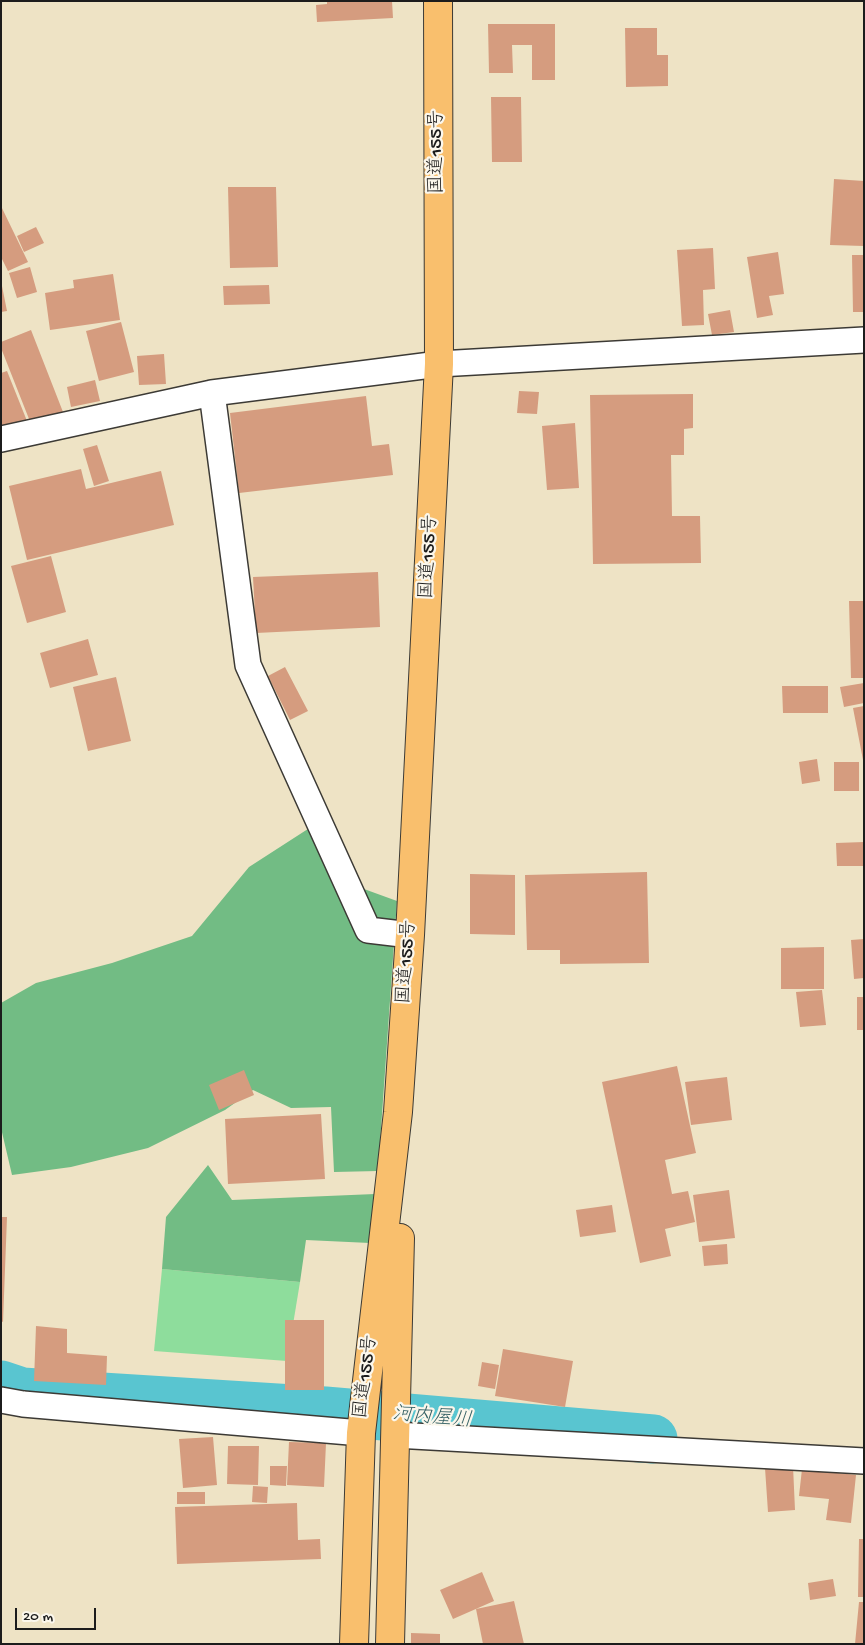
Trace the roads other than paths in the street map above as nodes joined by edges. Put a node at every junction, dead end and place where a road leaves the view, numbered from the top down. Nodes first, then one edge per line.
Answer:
1 (438, 1) edge
2 (864, 340) edge
3 (438, 364) junction
4 (212, 393) junction
5 (1, 439) edge
6 (410, 935) junction
7 (387, 1313) junction
8 (1, 1400) edge
9 (361, 1433) junction
10 (395, 1435) junction
11 (864, 1461) edge
12 (354, 1644) edge
13 (390, 1644) edge

1 - 3 highway, 国道155号
2 - 3 street
3 - 4 street
3 - 6 highway, 国道155号
4 - 5 street
4 - 6 street
6 - 7 highway, 国道155号
7 - 9 highway, 国道155号
7 - 10 highway, 国道155号
8 - 9 street
9 - 12 highway, 国道155号
10 - 11 street
10 - 13 highway, 国道155号

